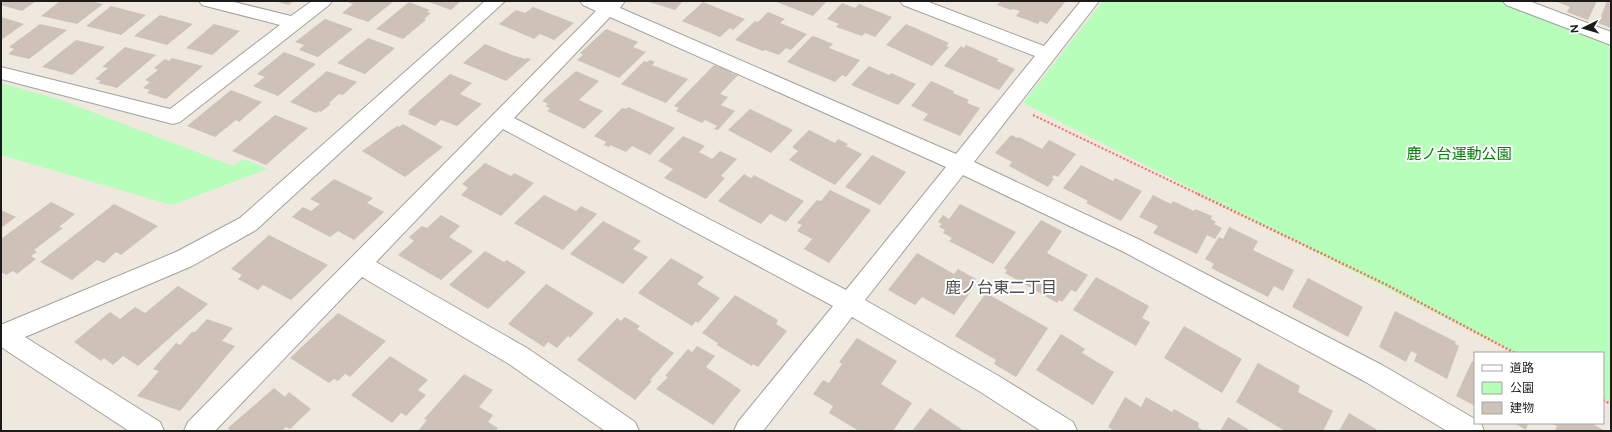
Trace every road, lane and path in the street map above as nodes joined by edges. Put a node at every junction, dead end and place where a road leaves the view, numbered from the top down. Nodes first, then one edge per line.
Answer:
1 (208, 1) edge
2 (322, 1) edge
3 (496, 1) edge
4 (909, 1) edge
5 (1090, 1) edge
6 (1518, 2) edge
7 (604, 4) edge
8 (294, 23) junction
9 (1611, 39) edge
10 (1047, 54) junction
11 (1, 73) edge
12 (1009, 103) junction
13 (500, 119) junction
14 (960, 164) junction
15 (359, 264) junction
16 (849, 303) junction
17 (2, 335) edge
18 (1513, 352) edge
19 (151, 431) edge
20 (197, 431) edge
21 (626, 431) edge
22 (747, 431) edge
23 (1064, 431) edge
24 (1471, 431) edge

1 - 8 street
2 - 8 street
3 - 17 street
4 - 10 street
5 - 10 street
6 - 9 street
7 - 13 street
7 - 14 street
8 - 11 street
10 - 12 street
12 - 14 street
12 - 18 path
13 - 15 street
13 - 16 street
14 - 16 street
14 - 24 street
15 - 20 street
15 - 21 street
16 - 22 street
16 - 23 street
17 - 19 street

